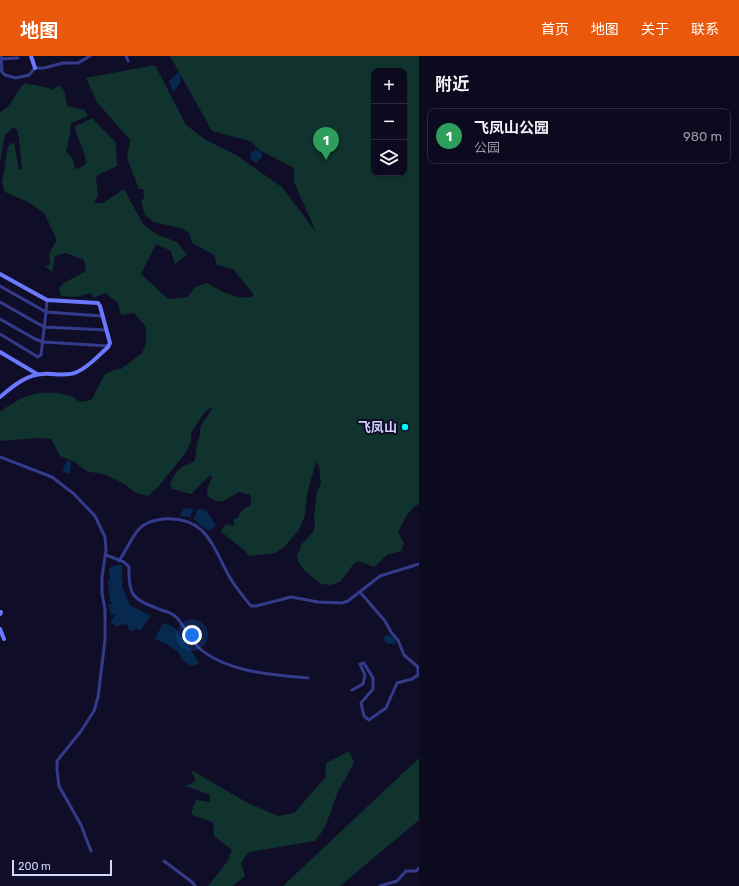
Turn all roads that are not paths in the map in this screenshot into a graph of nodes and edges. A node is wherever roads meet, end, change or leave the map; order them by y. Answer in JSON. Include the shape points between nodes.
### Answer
{"nodes":[{"id":1,"x":31,"y":56,"type":"edge"},
{"id":2,"x":90,"y":56,"type":"edge"},
{"id":3,"x":126,"y":56,"type":"edge"},
{"id":4,"x":1,"y":58,"type":"edge"},
{"id":5,"x":18,"y":58,"type":"dead end"},
{"id":6,"x":128,"y":61,"type":"dead end"},
{"id":7,"x":35,"y":68,"type":"junction"},
{"id":8,"x":1,"y":70,"type":"edge"},
{"id":9,"x":0,"y":274,"type":"edge"},
{"id":10,"x":0,"y":286,"type":"edge"},
{"id":11,"x":47,"y":300,"type":"junction"},
{"id":12,"x":0,"y":302,"type":"edge"},
{"id":13,"x":46,"y":312,"type":"junction"},
{"id":14,"x":102,"y":316,"type":"junction"},
{"id":15,"x":0,"y":319,"type":"edge"},
{"id":16,"x":44,"y":327,"type":"junction"},
{"id":17,"x":106,"y":330,"type":"junction"},
{"id":18,"x":0,"y":334,"type":"edge"},
{"id":19,"x":43,"y":342,"type":"junction"},
{"id":20,"x":109,"y":346,"type":"junction"},
{"id":21,"x":0,"y":352,"type":"edge"},
{"id":22,"x":37,"y":374,"type":"junction"},
{"id":23,"x":0,"y":397,"type":"edge"},
{"id":24,"x":0,"y":458,"type":"edge"},
{"id":25,"x":106,"y":555,"type":"junction"},
{"id":26,"x":119,"y":561,"type":"junction"},
{"id":27,"x":419,"y":564,"type":"edge"},
{"id":28,"x":360,"y":592,"type":"junction"},
{"id":29,"x":0,"y":629,"type":"edge"},
{"id":30,"x":4,"y":639,"type":"dead end"},
{"id":31,"x":308,"y":678,"type":"dead end"},
{"id":32,"x":352,"y":690,"type":"dead end"},
{"id":33,"x":91,"y":851,"type":"dead end"},
{"id":34,"x":164,"y":861,"type":"dead end"},
{"id":35,"x":419,"y":868,"type":"edge"},
{"id":36,"x":195,"y":886,"type":"edge"},
{"id":37,"x":380,"y":886,"type":"edge"}],
"edges":[{"from":1,"to":7,"type":"street"},
{"from":2,"to":7,"type":"street","via":[[78,63]]},
{"from":3,"to":6,"type":"street"},
{"from":4,"to":5,"type":"street"},
{"from":4,"to":8,"type":"street"},
{"from":7,"to":8,"type":"street","via":[[29,75],[16,78],[5,75]]},
{"from":9,"to":11,"type":"street"},
{"from":10,"to":13,"type":"street"},
{"from":11,"to":13,"type":"street"},
{"from":11,"to":14,"type":"street","via":[[98,303]]},
{"from":12,"to":16,"type":"street"},
{"from":13,"to":14,"type":"street"},
{"from":13,"to":16,"type":"street"},
{"from":14,"to":17,"type":"street"},
{"from":15,"to":19,"type":"street"},
{"from":16,"to":17,"type":"street"},
{"from":16,"to":19,"type":"street"},
{"from":17,"to":20,"type":"street","via":[[110,339]]},
{"from":18,"to":19,"type":"street","via":[[38,357],[41,355]]},
{"from":19,"to":20,"type":"street"},
{"from":20,"to":22,"type":"street","via":[[76,373]]},
{"from":21,"to":22,"type":"street"},
{"from":22,"to":23,"type":"street"},
{"from":24,"to":25,"type":"street","via":[[52,477],[74,494],[95,516],[105,537]]},
{"from":25,"to":26,"type":"street"},
{"from":25,"to":33,"type":"street","via":[[102,577],[105,640],[98,697],[94,711],[82,731],[57,761],[59,786],[81,825]]},
{"from":26,"to":28,"type":"street","via":[[139,529],[154,520],[174,518],[192,523],[206,533],[230,577],[251,606],[291,597],[342,603]]},
{"from":26,"to":31,"type":"street","via":[[129,567],[128,582],[131,592],[139,601],[174,615],[197,646],[208,655],[244,669]]},
{"from":27,"to":28,"type":"street","via":[[380,576]]},
{"from":28,"to":32,"type":"street","via":[[385,621],[398,640],[404,655],[418,667],[418,675],[397,683],[386,708],[369,720],[364,716],[361,703],[373,689],[372,678],[364,663],[360,664],[365,675],[363,684]]},
{"from":29,"to":30,"type":"street"},
{"from":34,"to":36,"type":"street"},
{"from":35,"to":37,"type":"street","via":[[416,871],[406,871],[397,881]]}]}
